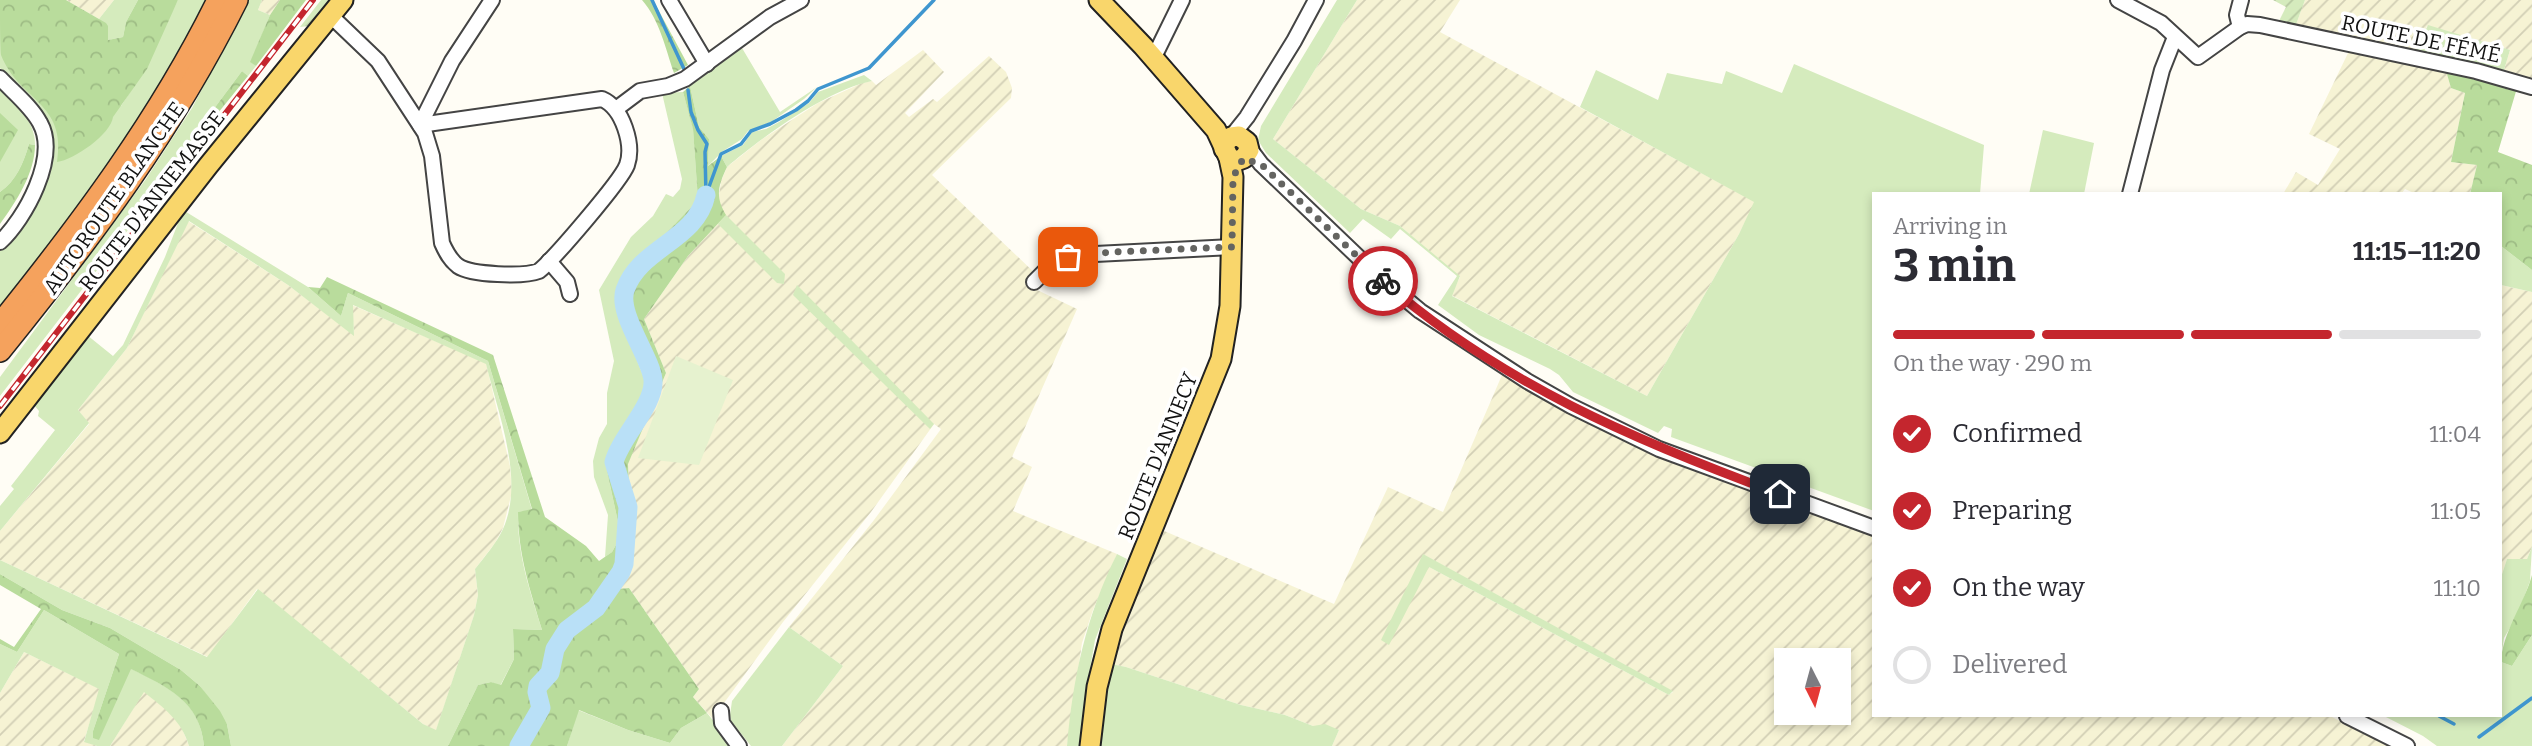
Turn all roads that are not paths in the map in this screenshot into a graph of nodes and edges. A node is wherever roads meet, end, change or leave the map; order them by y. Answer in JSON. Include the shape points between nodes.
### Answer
{"nodes":[{"id":1,"x":218,"y":0,"type":"edge"},
{"id":2,"x":237,"y":0,"type":"edge"},
{"id":3,"x":343,"y":0,"type":"edge"},
{"id":4,"x":492,"y":0,"type":"edge"},
{"id":5,"x":669,"y":0,"type":"edge"},
{"id":6,"x":801,"y":0,"type":"edge"},
{"id":7,"x":1099,"y":0,"type":"edge"},
{"id":8,"x":1182,"y":0,"type":"edge"},
{"id":9,"x":1316,"y":0,"type":"edge"},
{"id":10,"x":2118,"y":0,"type":"edge"},
{"id":11,"x":2241,"y":0,"type":"edge"},
{"id":12,"x":331,"y":16,"type":"junction"},
{"id":13,"x":2240,"y":27,"type":"junction"},
{"id":14,"x":2175,"y":37,"type":"junction"},
{"id":15,"x":1153,"y":59,"type":"junction"},
{"id":16,"x":707,"y":64,"type":"junction"},
{"id":17,"x":0,"y":78,"type":"edge"},
{"id":18,"x":2532,"y":87,"type":"edge"},
{"id":19,"x":616,"y":109,"type":"junction"},
{"id":20,"x":420,"y":125,"type":"junction"},
{"id":21,"x":1236,"y":151,"type":"junction"},
{"id":22,"x":2131,"y":192,"type":"edge"},
{"id":23,"x":0,"y":242,"type":"edge"},
{"id":24,"x":1232,"y":247,"type":"junction"},
{"id":25,"x":549,"y":261,"type":"junction"},
{"id":26,"x":1034,"y":282,"type":"dead end"},
{"id":27,"x":570,"y":294,"type":"dead end"},
{"id":28,"x":0,"y":324,"type":"edge"},
{"id":29,"x":0,"y":351,"type":"edge"},
{"id":30,"x":0,"y":433,"type":"edge"},
{"id":31,"x":1872,"y":527,"type":"edge"},
{"id":32,"x":721,"y":711,"type":"dead end"},
{"id":33,"x":2349,"y":717,"type":"edge"},
{"id":34,"x":739,"y":746,"type":"edge"},
{"id":35,"x":1090,"y":746,"type":"edge"},
{"id":36,"x":2407,"y":746,"type":"edge"}],
"edges":[{"from":1,"to":28,"type":"highway","name":"AUTOROUTE BLANCHE","via":[[145,129]]},
{"from":2,"to":29,"type":"highway","name":"AUTOROUTE BLANCHE","via":[[136,173]]},
{"from":3,"to":12,"type":"main road","name":"ROUTE D'ANNEMASSE"},
{"from":4,"to":20,"type":"street","via":[[452,61]]},
{"from":5,"to":16,"type":"street"},
{"from":6,"to":16,"type":"street","via":[[782,8]]},
{"from":7,"to":15,"type":"main road"},
{"from":8,"to":15,"type":"street"},
{"from":9,"to":21,"type":"street","name":"ROUTE D'ANNECY","via":[[1247,117]]},
{"from":10,"to":14,"type":"street","via":[[2161,23]]},
{"from":11,"to":13,"type":"street"},
{"from":12,"to":20,"type":"street","via":[[378,61]]},
{"from":12,"to":30,"type":"main road","name":"ROUTE D'ANNEMASSE"},
{"from":13,"to":14,"type":"street","via":[[2200,56]]},
{"from":13,"to":18,"type":"street","name":"ROUTE DE FÉMÉ","via":[[2260,25]]},
{"from":14,"to":22,"type":"street"},
{"from":15,"to":21,"type":"main road"},
{"from":16,"to":19,"type":"street","via":[[679,82],[636,93]]},
{"from":17,"to":23,"type":"street","via":[[40,122],[46,151],[33,195]]},
{"from":19,"to":20,"type":"street","via":[[606,100],[596,99]]},
{"from":19,"to":25,"type":"street","via":[[626,135],[627,166]]},
{"from":20,"to":25,"type":"street","via":[[430,144],[442,243],[451,259],[463,269],[527,274],[539,271]]},
{"from":21,"to":24,"type":"main road","name":"ROUTE D'ANNECY"},
{"from":21,"to":31,"type":"street","via":[[1420,311],[1527,382],[1659,449]]},
{"from":24,"to":26,"type":"street","via":[[1076,255],[1056,260]]},
{"from":24,"to":35,"type":"main road","name":"ROUTE D'ANNECY","via":[[1229,315],[1221,359],[1112,629],[1097,687]]},
{"from":25,"to":27,"type":"street","via":[[567,282]]},
{"from":32,"to":34,"type":"street","via":[[722,723]]},
{"from":33,"to":36,"type":"street"}]}
